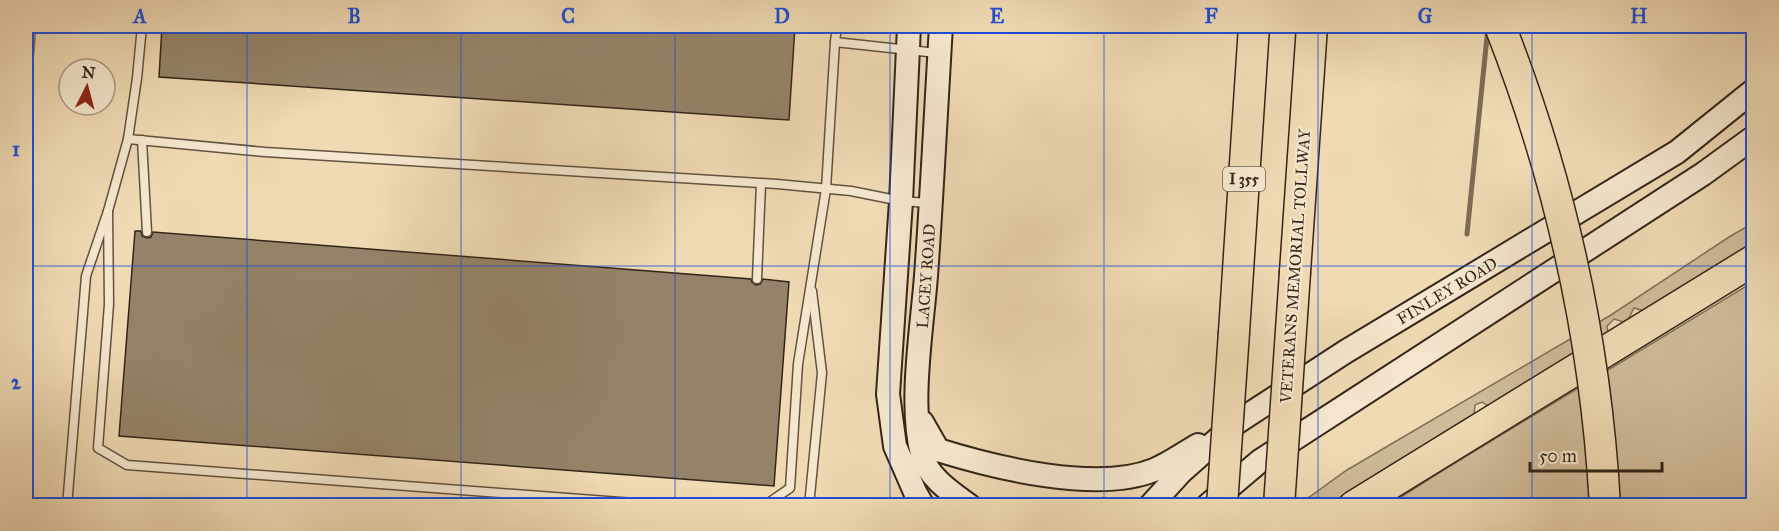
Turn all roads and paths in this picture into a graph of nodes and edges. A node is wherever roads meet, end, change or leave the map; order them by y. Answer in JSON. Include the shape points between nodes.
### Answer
{"nodes":[{"id":1,"x":142,"y":26,"type":"edge"},
{"id":2,"x":837,"y":26,"type":"edge"},
{"id":3,"x":909,"y":26,"type":"edge"},
{"id":4,"x":942,"y":26,"type":"edge"},
{"id":5,"x":1254,"y":26,"type":"edge"},
{"id":6,"x":1312,"y":26,"type":"edge"},
{"id":7,"x":1500,"y":26,"type":"edge"},
{"id":8,"x":835,"y":42,"type":"junction"},
{"id":9,"x":908,"y":50,"type":"junction"},
{"id":10,"x":940,"y":53,"type":"junction"},
{"id":11,"x":1754,"y":90,"type":"edge"},
{"id":12,"x":1754,"y":137,"type":"edge"},
{"id":13,"x":128,"y":139,"type":"junction"},
{"id":14,"x":142,"y":140,"type":"junction"},
{"id":15,"x":761,"y":184,"type":"junction"},
{"id":16,"x":826,"y":189,"type":"junction"},
{"id":17,"x":901,"y":201,"type":"junction"},
{"id":18,"x":932,"y":204,"type":"junction"},
{"id":19,"x":108,"y":210,"type":"junction"},
{"id":20,"x":147,"y":232,"type":"dead end"},
{"id":21,"x":1754,"y":260,"type":"edge"},
{"id":22,"x":757,"y":279,"type":"dead end"},
{"id":23,"x":811,"y":281,"type":"junction"},
{"id":24,"x":917,"y":410,"type":"junction"},
{"id":25,"x":1236,"y":423,"type":"junction"},
{"id":26,"x":67,"y":506,"type":"edge"},
{"id":27,"x":674,"y":506,"type":"edge"},
{"id":28,"x":764,"y":506,"type":"edge"},
{"id":29,"x":809,"y":506,"type":"edge"},
{"id":30,"x":923,"y":506,"type":"edge"},
{"id":31,"x":970,"y":506,"type":"edge"},
{"id":32,"x":1150,"y":506,"type":"edge"},
{"id":33,"x":1207,"y":506,"type":"edge"},
{"id":34,"x":1222,"y":506,"type":"edge"},
{"id":35,"x":1279,"y":506,"type":"edge"},
{"id":36,"x":1354,"y":506,"type":"edge"},
{"id":37,"x":1605,"y":506,"type":"edge"}],
"edges":[{"from":1,"to":13,"type":"lane"},
{"from":2,"to":8,"type":"lane"},
{"from":3,"to":9,"type":"main road","name":"LACEY ROAD"},
{"from":4,"to":10,"type":"main road","name":"LACEY ROAD"},
{"from":5,"to":34,"type":"highway","number":"I 355","bridge":true},
{"from":6,"to":35,"type":"highway","name":"VETERANS MEMORIAL TOLLWAY","bridge":true},
{"from":7,"to":37,"type":"highway","bridge":true,"via":[[1543,147],[1578,286],[1594,384]]},
{"from":8,"to":9,"type":"lane"},
{"from":8,"to":16,"type":"lane"},
{"from":9,"to":10,"type":"lane"},
{"from":9,"to":17,"type":"main road","name":"LACEY ROAD"},
{"from":10,"to":18,"type":"main road","name":"LACEY ROAD"},
{"from":11,"to":25,"type":"main road","name":"FINLEY ROAD","via":[[1677,152],[1348,350]]},
{"from":12,"to":33,"type":"main road","via":[[1260,461]]},
{"from":13,"to":14,"type":"lane"},
{"from":13,"to":19,"type":"lane"},
{"from":14,"to":15,"type":"lane","via":[[289,154]]},
{"from":14,"to":20,"type":"lane"},
{"from":15,"to":16,"type":"lane"},
{"from":15,"to":22,"type":"lane"},
{"from":16,"to":17,"type":"lane"},
{"from":16,"to":23,"type":"lane"},
{"from":17,"to":18,"type":"lane"},
{"from":17,"to":30,"type":"main road","name":"LACEY ROAD","via":[[888,394],[895,446]]},
{"from":18,"to":24,"type":"main road","name":"LACEY ROAD"},
{"from":19,"to":26,"type":"lane","via":[[86,276]]},
{"from":19,"to":27,"type":"lane","via":[[109,304],[98,448],[127,465]]},
{"from":21,"to":36,"type":"highway"},
{"from":23,"to":28,"type":"lane","via":[[798,364],[790,488]]},
{"from":23,"to":29,"type":"lane","via":[[822,373]]},
{"from":24,"to":25,"type":"main road","via":[[938,450],[1061,477],[1110,479],[1154,470]]},
{"from":24,"to":31,"type":"main road","name":"LACEY ROAD","via":[[922,456],[942,486]]},
{"from":25,"to":32,"type":"main road","name":"FINLEY ROAD"}]}
